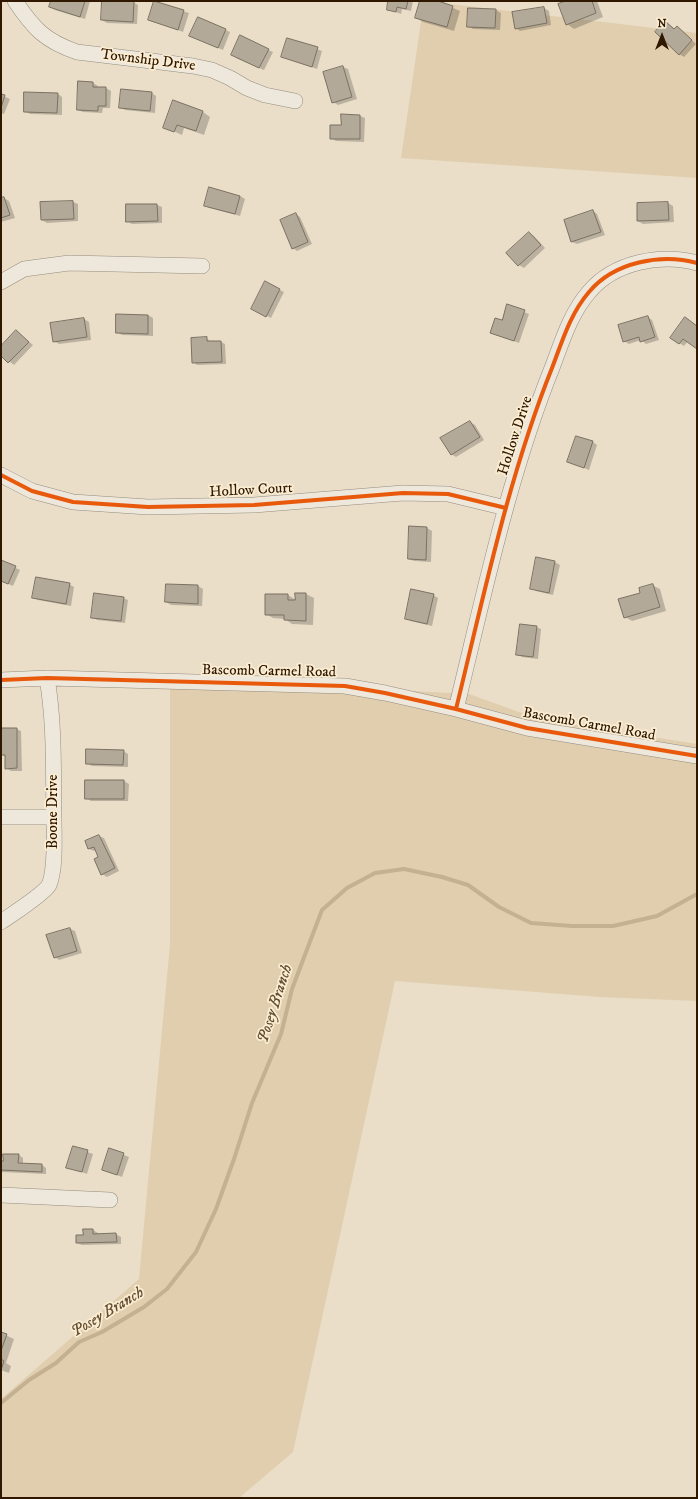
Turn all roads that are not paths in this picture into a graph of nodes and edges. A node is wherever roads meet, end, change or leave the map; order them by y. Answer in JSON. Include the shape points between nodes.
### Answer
{"nodes":[{"id":1,"x":15,"y":1,"type":"edge"},
{"id":2,"x":295,"y":101,"type":"dead end"},
{"id":3,"x":697,"y":263,"type":"edge"},
{"id":4,"x":202,"y":266,"type":"dead end"},
{"id":5,"x":1,"y":282,"type":"edge"},
{"id":6,"x":1,"y":475,"type":"edge"},
{"id":7,"x":506,"y":508,"type":"junction"},
{"id":8,"x":47,"y":678,"type":"junction"},
{"id":9,"x":1,"y":680,"type":"edge"},
{"id":10,"x":456,"y":709,"type":"junction"},
{"id":11,"x":697,"y":756,"type":"edge"},
{"id":12,"x":54,"y":816,"type":"junction"},
{"id":13,"x":1,"y":817,"type":"edge"},
{"id":14,"x":1,"y":922,"type":"edge"},
{"id":15,"x":1,"y":1195,"type":"edge"},
{"id":16,"x":110,"y":1200,"type":"dead end"}],
"edges":[{"from":1,"to":2,"type":"street","name":"Township Drive","via":[[28,21],[58,46],[77,52],[212,70],[265,95]]},
{"from":3,"to":7,"type":"street","name":"Hollow Drive","via":[[667,258],[637,263],[613,272],[590,291],[575,310],[539,402]]},
{"from":4,"to":5,"type":"street","via":[[69,263],[24,269]]},
{"from":6,"to":7,"type":"street","name":"Hollow Court","via":[[32,491],[73,502],[148,507],[254,505],[403,493],[448,494]]},
{"from":7,"to":10,"type":"street","name":"Hollow Drive"},
{"from":8,"to":9,"type":"street","name":"Bascomb Carmel Road"},
{"from":8,"to":10,"type":"street","name":"Bascomb Carmel Road","via":[[346,686]]},
{"from":8,"to":12,"type":"street","name":"Boone Drive","via":[[54,738]]},
{"from":10,"to":11,"type":"street","name":"Bascomb Carmel Road","via":[[527,728]]},
{"from":12,"to":13,"type":"street"},
{"from":12,"to":14,"type":"street","name":"Boone Drive","via":[[54,862],[49,886]]},
{"from":15,"to":16,"type":"street"}]}
